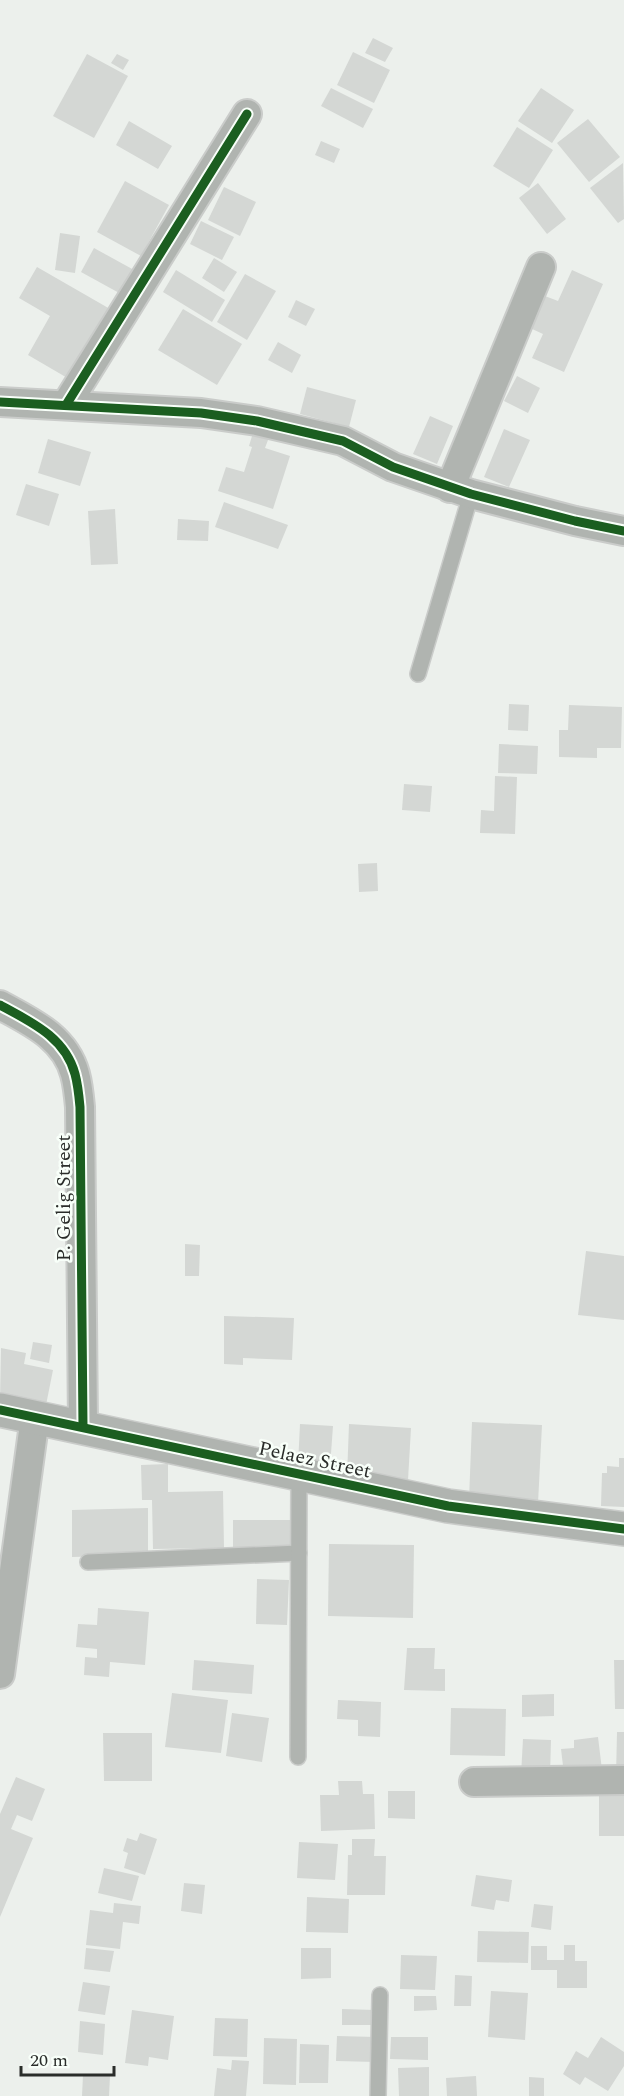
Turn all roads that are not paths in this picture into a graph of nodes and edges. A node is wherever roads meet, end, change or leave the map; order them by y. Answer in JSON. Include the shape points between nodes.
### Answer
{"nodes":[{"id":1,"x":247,"y":114,"type":"dead end"},
{"id":2,"x":541,"y":267,"type":"dead end"},
{"id":3,"x":0,"y":402,"type":"edge"},
{"id":4,"x":66,"y":405,"type":"junction"},
{"id":5,"x":460,"y":491,"type":"junction"},
{"id":6,"x":624,"y":531,"type":"edge"},
{"id":7,"x":418,"y":674,"type":"dead end"},
{"id":8,"x":0,"y":1005,"type":"edge"},
{"id":9,"x":0,"y":1410,"type":"edge"},
{"id":10,"x":35,"y":1417,"type":"junction"},
{"id":11,"x":83,"y":1428,"type":"junction"},
{"id":12,"x":299,"y":1474,"type":"junction"},
{"id":13,"x":624,"y":1529,"type":"edge"},
{"id":14,"x":299,"y":1553,"type":"junction"},
{"id":15,"x":88,"y":1562,"type":"dead end"},
{"id":16,"x":4,"y":1626,"type":"edge"},
{"id":17,"x":0,"y":1674,"type":"edge"},
{"id":18,"x":298,"y":1757,"type":"dead end"},
{"id":19,"x":624,"y":1780,"type":"edge"},
{"id":20,"x":474,"y":1782,"type":"dead end"},
{"id":21,"x":380,"y":1995,"type":"dead end"},
{"id":22,"x":378,"y":2096,"type":"edge"}],
"edges":[{"from":1,"to":4,"type":"street"},
{"from":2,"to":5,"type":"street"},
{"from":3,"to":4,"type":"street"},
{"from":4,"to":5,"type":"street","via":[[201,412],[303,431],[343,441],[393,467]]},
{"from":5,"to":6,"type":"street"},
{"from":5,"to":7,"type":"lane"},
{"from":8,"to":11,"type":"street","name":"P. Gelig Street","via":[[40,1026],[69,1058],[75,1075],[80,1107]]},
{"from":9,"to":10,"type":"street","name":"Pelaez Street"},
{"from":10,"to":11,"type":"street","name":"Pelaez Street"},
{"from":10,"to":16,"type":"street"},
{"from":11,"to":12,"type":"street","name":"Pelaez Street"},
{"from":12,"to":13,"type":"street","name":"Pelaez Street","via":[[448,1506]]},
{"from":12,"to":14,"type":"lane"},
{"from":14,"to":15,"type":"lane"},
{"from":14,"to":18,"type":"lane"},
{"from":16,"to":17,"type":"street"},
{"from":19,"to":20,"type":"street"},
{"from":21,"to":22,"type":"lane"}]}
